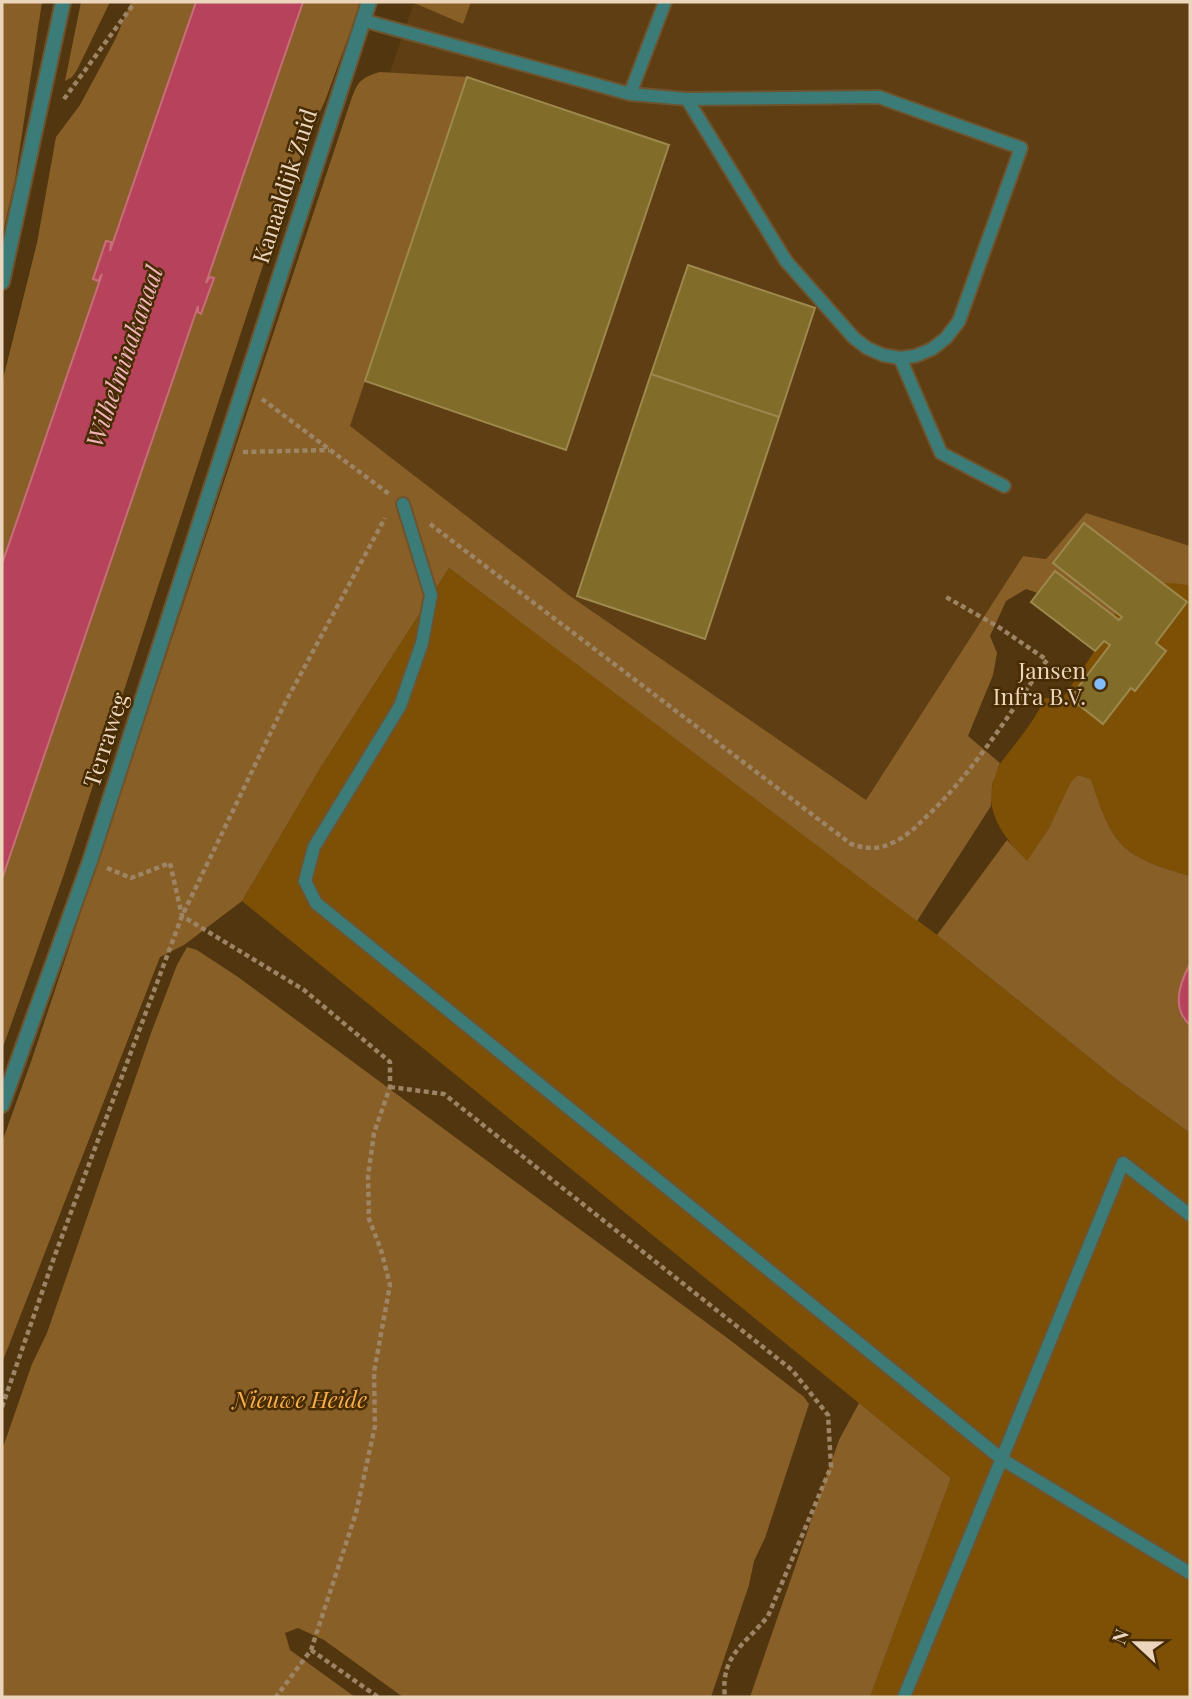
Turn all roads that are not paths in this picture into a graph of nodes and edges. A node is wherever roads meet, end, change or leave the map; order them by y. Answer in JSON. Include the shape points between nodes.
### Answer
{"nodes":[{"id":1,"x":63,"y":2,"type":"edge"},
{"id":2,"x":369,"y":2,"type":"edge"},
{"id":3,"x":665,"y":2,"type":"edge"},
{"id":4,"x":362,"y":20,"type":"junction"},
{"id":5,"x":631,"y":94,"type":"junction"},
{"id":6,"x":687,"y":99,"type":"junction"},
{"id":7,"x":2,"y":282,"type":"edge"},
{"id":8,"x":900,"y":358,"type":"junction"},
{"id":9,"x":244,"y":386,"type":"joint"},
{"id":10,"x":1004,"y":485,"type":"dead end"},
{"id":11,"x":400,"y":502,"type":"road end"},
{"id":12,"x":2,"y":1105,"type":"edge"},
{"id":13,"x":1190,"y":1215,"type":"edge"},
{"id":14,"x":1003,"y":1460,"type":"junction"},
{"id":15,"x":1190,"y":1573,"type":"edge"},
{"id":16,"x":904,"y":1697,"type":"edge"}],
"edges":[{"from":1,"to":7,"type":"street"},
{"from":2,"to":4,"type":"street","name":"Kanaaldijk Zuid"},
{"from":3,"to":5,"type":"lane"},
{"from":4,"to":5,"type":"lane"},
{"from":4,"to":9,"type":"street","name":"Kanaaldijk Zuid"},
{"from":5,"to":6,"type":"lane"},
{"from":6,"to":8,"type":"lane","via":[[786,261],[854,338],[867,348]]},
{"from":6,"to":8,"type":"lane","via":[[879,97],[1021,148],[959,321],[932,349]]},
{"from":8,"to":10,"type":"lane","via":[[941,453]]},
{"from":9,"to":12,"type":"street","name":"Terraweg","via":[[90,862]]},
{"from":11,"to":14,"type":"lane","via":[[431,595],[422,643],[400,706],[314,847],[305,881],[316,903]]},
{"from":13,"to":14,"type":"lane","via":[[1123,1163]]},
{"from":14,"to":15,"type":"lane"},
{"from":14,"to":16,"type":"lane"}]}
